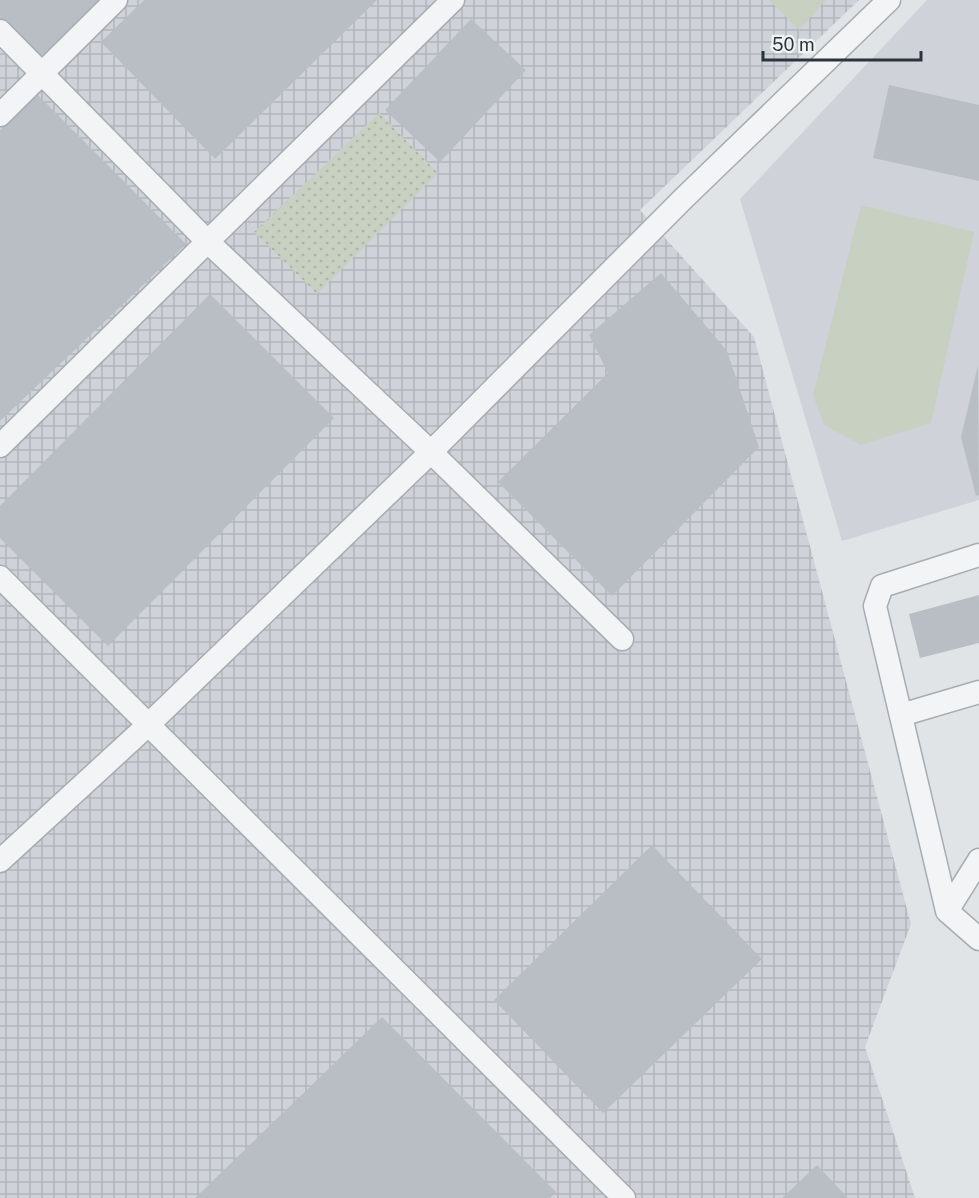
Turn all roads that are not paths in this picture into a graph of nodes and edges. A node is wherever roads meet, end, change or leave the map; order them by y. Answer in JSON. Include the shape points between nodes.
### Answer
{"nodes":[{"id":1,"x":116,"y":0,"type":"edge"},
{"id":2,"x":453,"y":0,"type":"edge"},
{"id":3,"x":889,"y":0,"type":"edge"},
{"id":4,"x":0,"y":31,"type":"edge"},
{"id":5,"x":42,"y":74,"type":"junction"},
{"id":6,"x":0,"y":115,"type":"edge"},
{"id":7,"x":208,"y":242,"type":"junction"},
{"id":8,"x":0,"y":446,"type":"edge"},
{"id":9,"x":431,"y":452,"type":"junction"},
{"id":10,"x":979,"y":555,"type":"edge"},
{"id":11,"x":0,"y":577,"type":"edge"},
{"id":12,"x":622,"y":639,"type":"dead end"},
{"id":13,"x":979,"y":692,"type":"edge"},
{"id":14,"x":901,"y":715,"type":"junction"},
{"id":15,"x":148,"y":725,"type":"junction"},
{"id":16,"x":979,"y":860,"type":"edge"},
{"id":17,"x":0,"y":861,"type":"edge"},
{"id":18,"x":947,"y":911,"type":"junction"},
{"id":19,"x":979,"y":939,"type":"edge"},
{"id":20,"x":624,"y":1198,"type":"edge"}],
"edges":[{"from":1,"to":5,"type":"street"},
{"from":2,"to":7,"type":"street"},
{"from":3,"to":9,"type":"street","via":[[675,206]]},
{"from":4,"to":5,"type":"street"},
{"from":5,"to":6,"type":"street"},
{"from":5,"to":7,"type":"street"},
{"from":7,"to":8,"type":"street"},
{"from":7,"to":9,"type":"street"},
{"from":9,"to":12,"type":"street"},
{"from":9,"to":15,"type":"street"},
{"from":10,"to":14,"type":"street","via":[[882,586],[875,606]]},
{"from":11,"to":15,"type":"street"},
{"from":13,"to":14,"type":"street"},
{"from":14,"to":18,"type":"street"},
{"from":15,"to":17,"type":"street"},
{"from":15,"to":20,"type":"street"},
{"from":16,"to":18,"type":"street"},
{"from":18,"to":19,"type":"street"}]}
